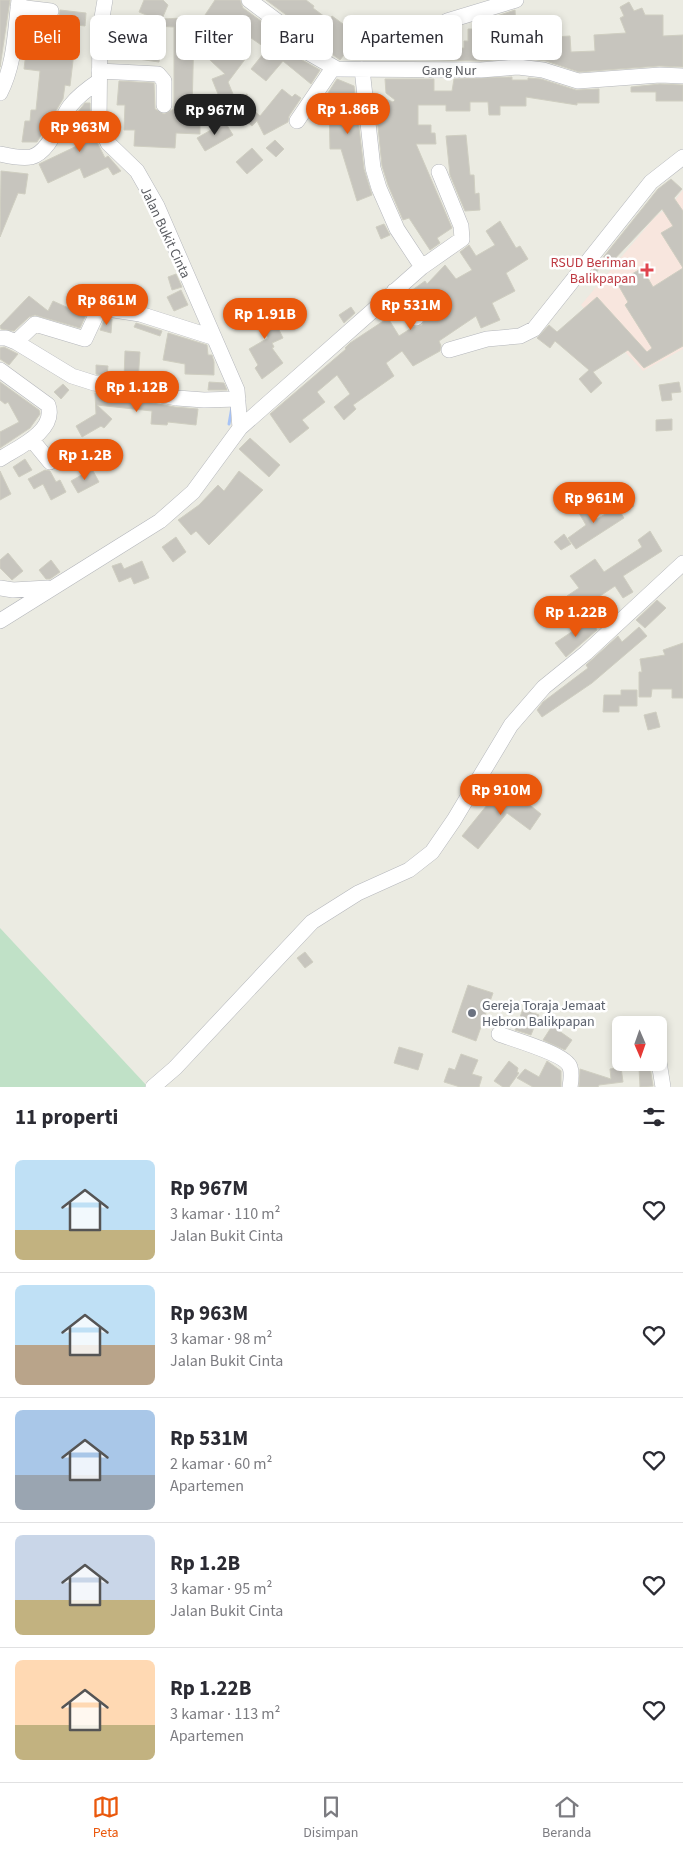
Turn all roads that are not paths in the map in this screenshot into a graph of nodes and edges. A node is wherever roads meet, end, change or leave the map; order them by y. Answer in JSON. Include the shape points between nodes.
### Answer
{"nodes":[{"id":1,"x":105,"y":0,"type":"edge"},
{"id":2,"x":249,"y":0,"type":"edge"},
{"id":3,"x":516,"y":0,"type":"edge"},
{"id":4,"x":19,"y":3,"type":"edge"},
{"id":5,"x":51,"y":11,"type":"dead end"},
{"id":6,"x":462,"y":16,"type":"edge"},
{"id":7,"x":333,"y":68,"type":"junction"},
{"id":8,"x":362,"y":70,"type":"junction"},
{"id":9,"x":99,"y":76,"type":"junction"},
{"id":10,"x":683,"y":76,"type":"edge"},
{"id":11,"x":0,"y":93,"type":"edge"},
{"id":12,"x":164,"y":105,"type":"dead end"},
{"id":13,"x":297,"y":121,"type":"dead end"},
{"id":14,"x":0,"y":154,"type":"edge"},
{"id":15,"x":683,"y":157,"type":"edge"},
{"id":16,"x":440,"y":172,"type":"dead end"},
{"id":17,"x":422,"y":267,"type":"junction"},
{"id":18,"x":394,"y":291,"type":"junction"},
{"id":19,"x":416,"y":318,"type":"dead end"},
{"id":20,"x":212,"y":336,"type":"junction"},
{"id":21,"x":0,"y":338,"type":"edge"},
{"id":22,"x":16,"y":342,"type":"junction"},
{"id":23,"x":449,"y":350,"type":"dead end"},
{"id":24,"x":0,"y":370,"type":"edge"},
{"id":25,"x":238,"y":399,"type":"junction"},
{"id":26,"x":240,"y":428,"type":"junction"},
{"id":27,"x":32,"y":440,"type":"junction"},
{"id":28,"x":0,"y":459,"type":"edge"},
{"id":29,"x":50,"y":462,"type":"dead end"},
{"id":30,"x":683,"y":562,"type":"edge"},
{"id":31,"x":0,"y":588,"type":"edge"},
{"id":32,"x":50,"y":588,"type":"junction"},
{"id":33,"x":0,"y":609,"type":"edge"},
{"id":34,"x":18,"y":609,"type":"junction"},
{"id":35,"x":0,"y":621,"type":"edge"},
{"id":36,"x":499,"y":1034,"type":"dead end"},
{"id":37,"x":660,"y":1071,"type":"edge"},
{"id":38,"x":153,"y":1087,"type":"edge"},
{"id":39,"x":570,"y":1087,"type":"edge"},
{"id":40,"x":663,"y":1087,"type":"edge"}],
"edges":[{"from":1,"to":9,"type":"street","name":"Jalan Bukit Cinta","via":[[100,29]]},
{"from":2,"to":7,"type":"street","via":[[284,27],[309,53]]},
{"from":3,"to":6,"type":"street"},
{"from":4,"to":5,"type":"street"},
{"from":4,"to":11,"type":"street","via":[[9,74]]},
{"from":7,"to":8,"type":"street","name":"Gang Nur"},
{"from":7,"to":13,"type":"street"},
{"from":8,"to":10,"type":"street","name":"Gang Nur","via":[[518,67],[542,70],[578,81]]},
{"from":8,"to":17,"type":"street","via":[[373,168],[379,188],[396,229]]},
{"from":9,"to":12,"type":"street","via":[[158,74],[164,81]]},
{"from":9,"to":14,"type":"street","via":[[71,105],[39,154],[22,158]]},
{"from":9,"to":20,"type":"street","name":"Jalan Bukit Cinta","via":[[99,123],[103,134],[137,171],[157,206]]},
{"from":15,"to":23,"type":"street","via":[[651,182],[534,329],[520,336],[486,338]]},
{"from":16,"to":17,"type":"street","via":[[461,226],[462,237]]},
{"from":17,"to":18,"type":"street"},
{"from":18,"to":19,"type":"street"},
{"from":18,"to":26,"type":"street"},
{"from":20,"to":22,"type":"street","via":[[140,314],[101,308],[85,339],[36,324]]},
{"from":20,"to":25,"type":"street","name":"Jalan Bukit Cinta","via":[[225,360]]},
{"from":21,"to":22,"type":"street"},
{"from":22,"to":25,"type":"street","via":[[72,376],[94,383],[177,398]]},
{"from":24,"to":27,"type":"street","via":[[48,405],[51,413],[48,422]]},
{"from":25,"to":26,"type":"street","name":"Jalan Bukit Cinta"},
{"from":26,"to":32,"type":"street","via":[[193,492],[160,521]]},
{"from":27,"to":28,"type":"street"},
{"from":27,"to":29,"type":"street"},
{"from":30,"to":38,"type":"street","via":[[544,687],[511,726],[432,852],[409,870],[358,892],[312,922]]},
{"from":31,"to":32,"type":"street"},
{"from":32,"to":34,"type":"street"},
{"from":33,"to":34,"type":"street"},
{"from":34,"to":35,"type":"street"},
{"from":36,"to":39,"type":"street","via":[[536,1047],[567,1063],[571,1069]]},
{"from":37,"to":40,"type":"street"}]}
